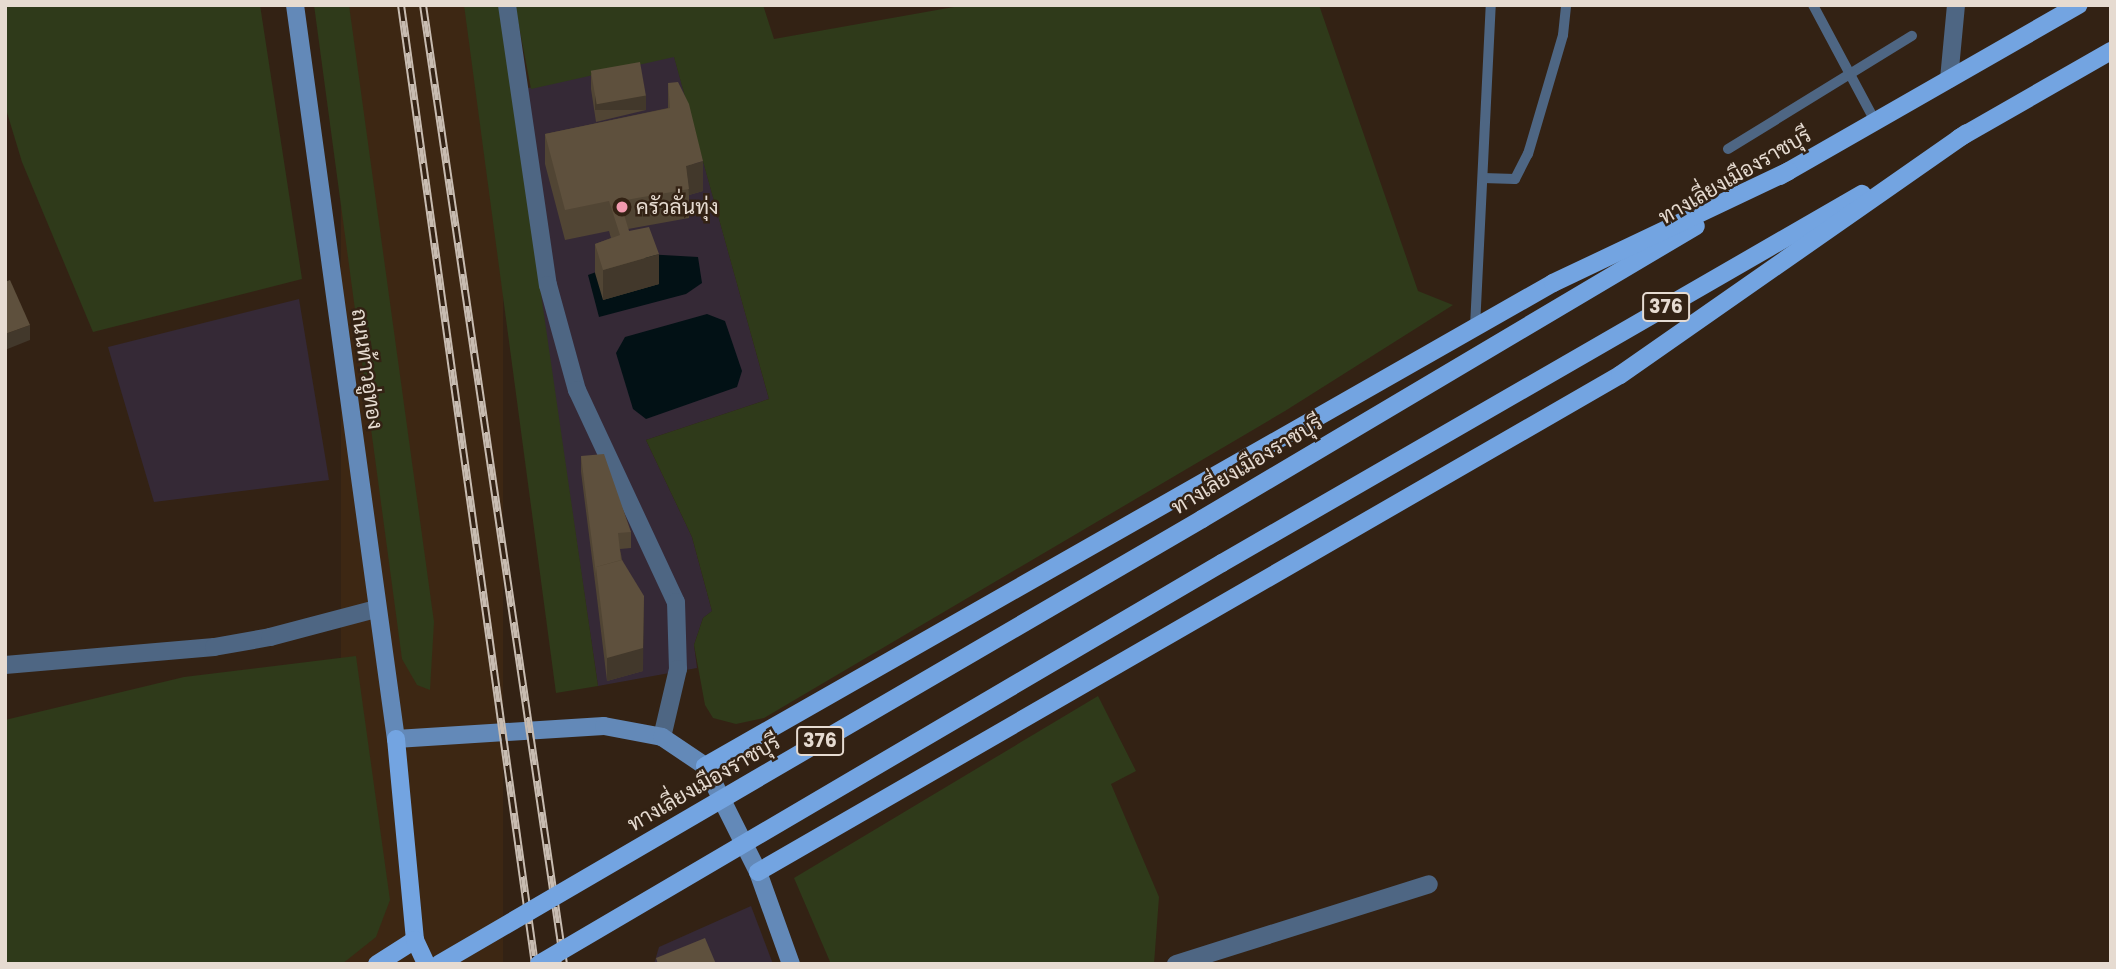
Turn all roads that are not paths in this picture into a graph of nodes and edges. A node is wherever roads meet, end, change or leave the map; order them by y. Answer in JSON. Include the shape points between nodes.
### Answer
{"nodes":[{"id":1,"x":295,"y":5,"type":"edge"},
{"id":2,"x":507,"y":5,"type":"edge"},
{"id":3,"x":1491,"y":5,"type":"edge"},
{"id":4,"x":1566,"y":5,"type":"edge"},
{"id":5,"x":1813,"y":5,"type":"edge"},
{"id":6,"x":1956,"y":5,"type":"edge"},
{"id":7,"x":2079,"y":5,"type":"edge"},
{"id":8,"x":1912,"y":36,"type":"dead end"},
{"id":9,"x":2111,"y":51,"type":"edge"},
{"id":10,"x":1850,"y":74,"type":"junction"},
{"id":11,"x":1949,"y":79,"type":"junction"},
{"id":12,"x":1875,"y":121,"type":"junction"},
{"id":13,"x":1967,"y":133,"type":"junction"},
{"id":14,"x":1728,"y":149,"type":"dead end"},
{"id":15,"x":1789,"y":171,"type":"junction"},
{"id":16,"x":1483,"y":178,"type":"junction"},
{"id":17,"x":1475,"y":327,"type":"junction"},
{"id":18,"x":376,"y":609,"type":"junction"},
{"id":19,"x":5,"y":665,"type":"edge"},
{"id":20,"x":662,"y":737,"type":"junction"},
{"id":21,"x":396,"y":739,"type":"junction"},
{"id":22,"x":705,"y":765,"type":"junction"},
{"id":23,"x":758,"y":872,"type":"junction"},
{"id":24,"x":1429,"y":884,"type":"dead end"},
{"id":25,"x":415,"y":940,"type":"junction"},
{"id":26,"x":377,"y":964,"type":"edge"},
{"id":27,"x":426,"y":964,"type":"edge"},
{"id":28,"x":439,"y":964,"type":"edge"},
{"id":29,"x":539,"y":964,"type":"edge"},
{"id":30,"x":791,"y":964,"type":"edge"},
{"id":31,"x":1176,"y":964,"type":"edge"}],
"edges":[{"from":1,"to":18,"type":"street","name":"ถนนท้าวอู่ทอง"},
{"from":2,"to":20,"type":"street","via":[[548,285],[577,390],[676,602],[678,669]]},
{"from":3,"to":16,"type":"lane"},
{"from":4,"to":16,"type":"lane","via":[[1563,35],[1528,154],[1515,179]]},
{"from":5,"to":10,"type":"lane"},
{"from":6,"to":11,"type":"street"},
{"from":7,"to":11,"type":"main road","name":"ทางเลี่ยงเมืองราชบุรี","number":"376"},
{"from":8,"to":10,"type":"lane"},
{"from":9,"to":13,"type":"main road","number":"376"},
{"from":10,"to":12,"type":"lane"},
{"from":10,"to":14,"type":"lane"},
{"from":11,"to":12,"type":"main road","name":"ทางเลี่ยงเมืองราชบุรี","number":"376"},
{"from":12,"to":15,"type":"main road","name":"ทางเลี่ยงเมืองราชบุรี","number":"376"},
{"from":13,"to":23,"type":"main road","via":[[1620,375]]},
{"from":13,"to":29,"type":"main road","number":"376","bridge":true},
{"from":15,"to":17,"type":"main road","via":[[1553,283]]},
{"from":15,"to":28,"type":"main road","name":"ทางเลี่ยงเมืองราชบุรี","number":"376","bridge":true},
{"from":16,"to":17,"type":"lane"},
{"from":17,"to":22,"type":"main road"},
{"from":18,"to":19,"type":"street","via":[[214,647]]},
{"from":18,"to":21,"type":"street","name":"ถนนท้าวอู่ทอง"},
{"from":20,"to":21,"type":"street","via":[[604,726]]},
{"from":20,"to":22,"type":"street"},
{"from":21,"to":25,"type":"main road"},
{"from":22,"to":23,"type":"street"},
{"from":23,"to":30,"type":"street"},
{"from":24,"to":31,"type":"street"},
{"from":25,"to":26,"type":"main road"},
{"from":25,"to":27,"type":"main road"}]}
